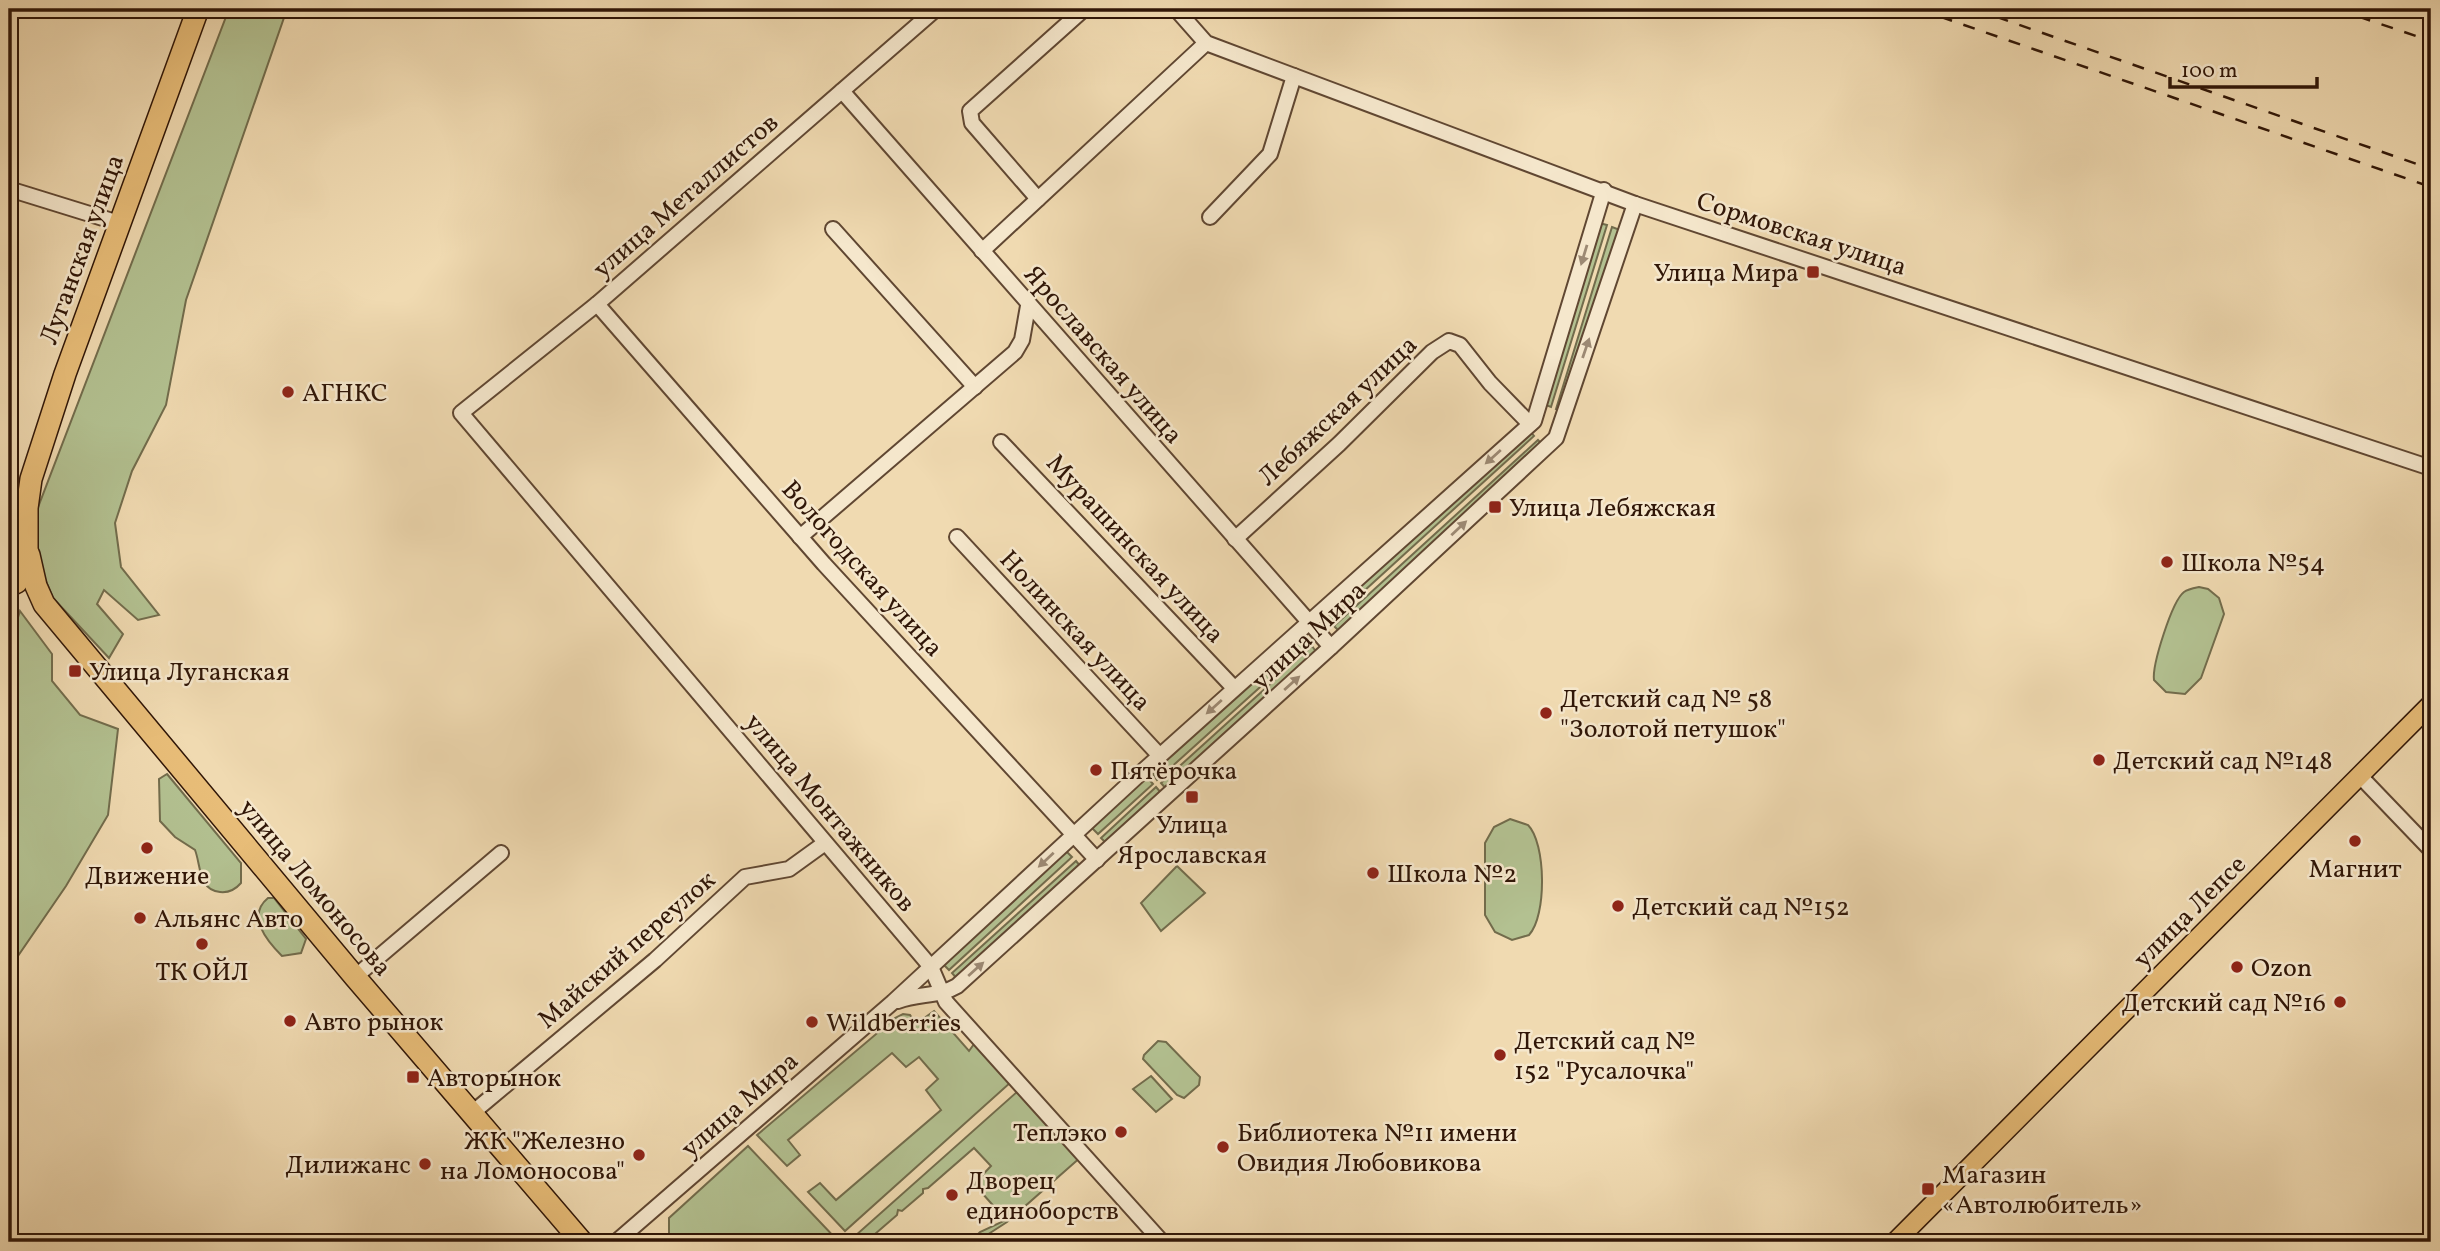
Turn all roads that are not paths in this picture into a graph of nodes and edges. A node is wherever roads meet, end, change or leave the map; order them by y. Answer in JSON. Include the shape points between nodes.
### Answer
{"nodes":[{"id":1,"x":198,"y":9,"type":"edge"},
{"id":2,"x":936,"y":9,"type":"edge"},
{"id":3,"x":1084,"y":9,"type":"edge"},
{"id":4,"x":1176,"y":9,"type":"edge"},
{"id":5,"x":1206,"y":43,"type":"junction"},
{"id":6,"x":1294,"y":76,"type":"junction"},
{"id":7,"x":842,"y":91,"type":"junction"},
{"id":8,"x":9,"y":189,"type":"edge"},
{"id":9,"x":1604,"y":190,"type":"junction"},
{"id":10,"x":1038,"y":198,"type":"junction"},
{"id":11,"x":1635,"y":204,"type":"junction"},
{"id":12,"x":1210,"y":217,"type":"dead end"},
{"id":13,"x":122,"y":224,"type":"junction"},
{"id":14,"x":833,"y":229,"type":"dead end"},
{"id":15,"x":982,"y":251,"type":"junction"},
{"id":16,"x":597,"y":304,"type":"junction"},
{"id":17,"x":1028,"y":306,"type":"junction"},
{"id":18,"x":975,"y":387,"type":"junction"},
{"id":19,"x":461,"y":413,"type":"joint"},
{"id":20,"x":1530,"y":424,"type":"junction"},
{"id":21,"x":1001,"y":442,"type":"dead end"},
{"id":22,"x":2431,"y":468,"type":"edge"},
{"id":23,"x":31,"y":480,"type":"junction"},
{"id":24,"x":9,"y":513,"type":"edge"},
{"id":25,"x":9,"y":527,"type":"edge"},
{"id":26,"x":800,"y":537,"type":"junction"},
{"id":27,"x":957,"y":537,"type":"dead end"},
{"id":28,"x":1235,"y":539,"type":"junction"},
{"id":29,"x":29,"y":552,"type":"junction"},
{"id":30,"x":9,"y":586,"type":"edge"},
{"id":31,"x":44,"y":604,"type":"junction"},
{"id":32,"x":1309,"y":622,"type":"junction"},
{"id":33,"x":1331,"y":648,"type":"junction"},
{"id":34,"x":1234,"y":688,"type":"junction"},
{"id":35,"x":2431,"y":704,"type":"edge"},
{"id":36,"x":1160,"y":756,"type":"junction"},
{"id":37,"x":2360,"y":776,"type":"junction"},
{"id":38,"x":1072,"y":835,"type":"junction"},
{"id":39,"x":825,"y":843,"type":"junction"},
{"id":40,"x":2431,"y":850,"type":"edge"},
{"id":41,"x":501,"y":853,"type":"dead end"},
{"id":42,"x":1097,"y":860,"type":"junction"},
{"id":43,"x":931,"y":967,"type":"junction"},
{"id":44,"x":355,"y":977,"type":"junction"},
{"id":45,"x":941,"y":993,"type":"junction"},
{"id":46,"x":893,"y":1002,"type":"junction"},
{"id":47,"x":471,"y":1114,"type":"junction"},
{"id":48,"x":582,"y":1242,"type":"edge"},
{"id":49,"x":616,"y":1242,"type":"edge"},
{"id":50,"x":1162,"y":1242,"type":"edge"},
{"id":51,"x":1895,"y":1242,"type":"edge"}],
"edges":[{"from":1,"to":13,"type":"highway","name":"Луганская улица"},
{"from":2,"to":7,"type":"street","name":"улица Металлистов"},
{"from":3,"to":10,"type":"street","via":[[970,111],[972,123]]},
{"from":4,"to":5,"type":"street","name":"Сормовская улица"},
{"from":5,"to":6,"type":"street","name":"Сормовская улица"},
{"from":5,"to":10,"type":"street"},
{"from":6,"to":9,"type":"street","name":"Сормовская улица"},
{"from":6,"to":12,"type":"street","via":[[1269,154]]},
{"from":7,"to":15,"type":"street","name":"Ярославская улица"},
{"from":7,"to":16,"type":"street","name":"улица Металлистов"},
{"from":8,"to":13,"type":"street"},
{"from":9,"to":11,"type":"street","name":"Сормовская улица"},
{"from":9,"to":20,"type":"street","name":"улица Мира","one_way":true},
{"from":10,"to":15,"type":"street"},
{"from":11,"to":22,"type":"street","name":"Сормовская улица"},
{"from":33,"to":11,"type":"street","name":"улица Мира","one_way":true,"via":[[1556,438]]},
{"from":13,"to":23,"type":"highway","name":"Луганская улица"},
{"from":14,"to":18,"type":"street"},
{"from":15,"to":17,"type":"street","name":"Ярославская улица"},
{"from":16,"to":19,"type":"street","name":"улица Металлистов"},
{"from":16,"to":26,"type":"street","name":"Вологодская улица"},
{"from":17,"to":18,"type":"street","via":[[1015,352]]},
{"from":17,"to":28,"type":"street","name":"Ярославская улица"},
{"from":18,"to":26,"type":"street"},
{"from":19,"to":39,"type":"street","name":"улица Монтажников"},
{"from":20,"to":28,"type":"street","name":"Лебяжская улица","via":[[1460,345],[1449,341]]},
{"from":20,"to":32,"type":"street","name":"улица Мира","one_way":true},
{"from":21,"to":34,"type":"street","name":"Мурашинская улица"},
{"from":23,"to":24,"type":"highway"},
{"from":23,"to":29,"type":"highway","name":"Луганская улица","via":[[26,525]]},
{"from":25,"to":29,"type":"highway","via":[[18,532]]},
{"from":26,"to":38,"type":"street","name":"Вологодская улица"},
{"from":27,"to":36,"type":"street","name":"Нолинская улица"},
{"from":28,"to":32,"type":"street","name":"Ярославская улица"},
{"from":29,"to":30,"type":"highway","via":[[24,574]]},
{"from":29,"to":31,"type":"highway","name":"улица Ломоносова"},
{"from":30,"to":31,"type":"highway"},
{"from":31,"to":44,"type":"highway","name":"улица Ломоносова"},
{"from":32,"to":33,"type":"street","name":"Ярославская улица"},
{"from":32,"to":34,"type":"street","name":"улица Мира"},
{"from":42,"to":33,"type":"street","name":"улица Мира","one_way":true},
{"from":34,"to":36,"type":"street","name":"улица Мира","one_way":true},
{"from":35,"to":37,"type":"main road","name":"улица Лепсе"},
{"from":36,"to":38,"type":"street","name":"улица Мира"},
{"from":37,"to":40,"type":"street"},
{"from":37,"to":51,"type":"main road","name":"улица Лепсе"},
{"from":38,"to":42,"type":"street","name":"Вологодская улица"},
{"from":38,"to":43,"type":"street","name":"улица Мира","one_way":true},
{"from":39,"to":43,"type":"street","name":"улица Монтажников"},
{"from":39,"to":47,"type":"street","name":"Майский переулок","via":[[789,869],[745,877],[655,960]]},
{"from":41,"to":44,"type":"street"},
{"from":45,"to":42,"type":"street","name":"улица Мира","one_way":true,"via":[[957,986]]},
{"from":43,"to":45,"type":"street","name":"улица Монтажников"},
{"from":43,"to":46,"type":"street","name":"улица Мира"},
{"from":44,"to":47,"type":"highway","name":"улица Ломоносова"},
{"from":45,"to":46,"type":"street","name":"улица Мира"},
{"from":45,"to":50,"type":"street","name":"улица Монтажников"},
{"from":46,"to":49,"type":"street","name":"улица Мира"},
{"from":47,"to":48,"type":"highway","name":"улица Ломоносова"}]}
